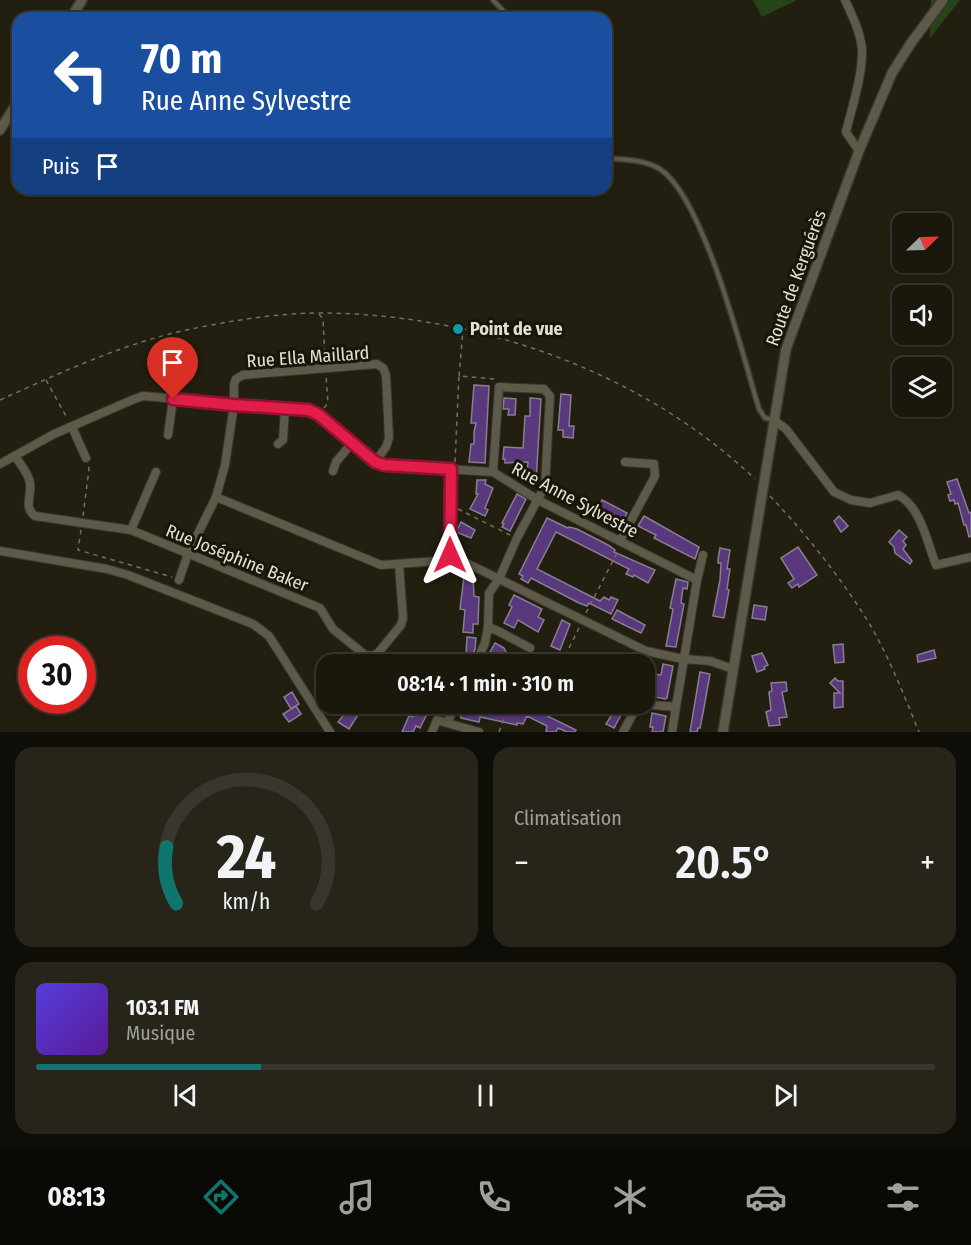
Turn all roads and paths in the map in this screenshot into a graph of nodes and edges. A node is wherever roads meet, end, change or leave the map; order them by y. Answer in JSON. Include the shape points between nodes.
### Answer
{"nodes":[{"id":1,"x":493,"y":0,"type":"edge"},
{"id":2,"x":845,"y":0,"type":"edge"},
{"id":3,"x":943,"y":0,"type":"edge"},
{"id":4,"x":504,"y":12,"type":"edge"},
{"id":5,"x":12,"y":111,"type":"edge"},
{"id":6,"x":0,"y":130,"type":"edge"},
{"id":7,"x":859,"y":151,"type":"junction"},
{"id":8,"x":612,"y":159,"type":"edge"},
{"id":9,"x":319,"y":313,"type":"junction"},
{"id":10,"x":463,"y":329,"type":"junction"},
{"id":11,"x":326,"y":368,"type":"junction"},
{"id":12,"x":459,"y":376,"type":"junction"},
{"id":13,"x":46,"y":380,"type":"junction"},
{"id":14,"x":499,"y":387,"type":"junction"},
{"id":15,"x":173,"y":399,"type":"junction"},
{"id":16,"x":0,"y":400,"type":"edge"},
{"id":17,"x":234,"y":405,"type":"junction"},
{"id":18,"x":285,"y":408,"type":"junction"},
{"id":19,"x":319,"y":415,"type":"junction"},
{"id":20,"x":774,"y":420,"type":"junction"},
{"id":21,"x":72,"y":426,"type":"junction"},
{"id":22,"x":168,"y":435,"type":"dead end"},
{"id":23,"x":352,"y":443,"type":"junction"},
{"id":24,"x":278,"y":444,"type":"dead end"},
{"id":25,"x":15,"y":456,"type":"junction"},
{"id":26,"x":86,"y":458,"type":"joint"},
{"id":27,"x":375,"y":462,"type":"junction"},
{"id":28,"x":625,"y":462,"type":"dead end"},
{"id":29,"x":0,"y":464,"type":"edge"},
{"id":30,"x":453,"y":469,"type":"junction"},
{"id":31,"x":333,"y":471,"type":"dead end"},
{"id":32,"x":156,"y":472,"type":"dead end"},
{"id":33,"x":493,"y":472,"type":"junction"},
{"id":34,"x":763,"y":488,"type":"junction"},
{"id":35,"x":216,"y":496,"type":"junction"},
{"id":36,"x":538,"y":500,"type":"junction"},
{"id":37,"x":450,"y":505,"type":"junction"},
{"id":38,"x":82,"y":523,"type":"junction"},
{"id":39,"x":132,"y":530,"type":"junction"},
{"id":40,"x":516,"y":538,"type":"junction"},
{"id":41,"x":620,"y":541,"type":"junction"},
{"id":42,"x":0,"y":551,"type":"edge"},
{"id":43,"x":188,"y":554,"type":"junction"},
{"id":44,"x":450,"y":555,"type":"junction"},
{"id":45,"x":703,"y":555,"type":"dead end"},
{"id":46,"x":971,"y":557,"type":"edge"},
{"id":47,"x":399,"y":564,"type":"junction"},
{"id":48,"x":179,"y":579,"type":"joint"},
{"id":49,"x":499,"y":579,"type":"junction"},
{"id":50,"x":697,"y":580,"type":"junction"},
{"id":51,"x":583,"y":620,"type":"junction"},
{"id":52,"x":488,"y":627,"type":"junction"},
{"id":53,"x":530,"y":648,"type":"dead end"},
{"id":54,"x":480,"y":654,"type":"edge"},
{"id":55,"x":566,"y":654,"type":"edge"},
{"id":56,"x":683,"y":659,"type":"junction"},
{"id":57,"x":733,"y":669,"type":"junction"},
{"id":58,"x":655,"y":705,"type":"edge"},
{"id":59,"x":676,"y":707,"type":"junction"},
{"id":60,"x":451,"y":714,"type":"edge"},
{"id":61,"x":505,"y":714,"type":"edge"},
{"id":62,"x":633,"y":714,"type":"edge"},
{"id":63,"x":447,"y":723,"type":"junction"},
{"id":64,"x":330,"y":732,"type":"edge"},
{"id":65,"x":432,"y":732,"type":"edge"},
{"id":66,"x":479,"y":732,"type":"edge"},
{"id":67,"x":499,"y":732,"type":"edge"},
{"id":68,"x":623,"y":732,"type":"edge"},
{"id":69,"x":672,"y":732,"type":"edge"},
{"id":70,"x":723,"y":732,"type":"edge"},
{"id":71,"x":919,"y":732,"type":"edge"}],
"edges":[{"from":1,"to":4,"type":"lane"},
{"from":2,"to":7,"type":"street","via":[[856,22],[862,50],[846,132]]},
{"from":3,"to":7,"type":"street","name":"Route de Kerguérès","via":[[892,73]]},
{"from":5,"to":6,"type":"street"},
{"from":7,"to":20,"type":"street","name":"Route de Kerguérès","via":[[786,350]]},
{"from":8,"to":20,"type":"lane","via":[[641,161],[659,168],[686,199],[726,296],[759,409],[765,418]]},
{"from":9,"to":10,"type":"path","via":[[375,315]]},
{"from":9,"to":11,"type":"path","via":[[323,319]]},
{"from":9,"to":13,"type":"path","via":[[254,318],[176,333],[115,351]]},
{"from":10,"to":12,"type":"path"},
{"from":10,"to":34,"type":"path","via":[[581,366],[652,402],[698,433]]},
{"from":11,"to":17,"type":"street","name":"Rue Ella Maillard","via":[[243,375],[234,384]]},
{"from":11,"to":19,"type":"path","via":[[328,403]]},
{"from":11,"to":27,"type":"street","name":"Rue Ella Maillard","via":[[377,364],[383,368],[389,438]]},
{"from":12,"to":14,"type":"path","via":[[493,378]]},
{"from":12,"to":30,"type":"path"},
{"from":13,"to":16,"type":"path"},
{"from":13,"to":21,"type":"path"},
{"from":14,"to":33,"type":"street"},
{"from":14,"to":36,"type":"street","via":[[544,389],[550,396],[545,486]]},
{"from":15,"to":17,"type":"street"},
{"from":15,"to":21,"type":"street","via":[[143,396]]},
{"from":15,"to":22,"type":"street"},
{"from":17,"to":18,"type":"street"},
{"from":17,"to":35,"type":"street","name":"Rue Ella Maillard"},
{"from":18,"to":19,"type":"street"},
{"from":18,"to":24,"type":"street","via":[[283,440]]},
{"from":19,"to":23,"type":"street"},
{"from":20,"to":34,"type":"street","name":"Route de Kerguérès"},
{"from":20,"to":46,"type":"street","via":[[786,429],[834,492],[851,501],[870,503],[898,495],[906,500],[920,522],[936,565]]},
{"from":21,"to":25,"type":"street"},
{"from":21,"to":26,"type":"street"},
{"from":23,"to":27,"type":"street"},
{"from":23,"to":31,"type":"street"},
{"from":25,"to":29,"type":"street"},
{"from":25,"to":38,"type":"street","name":"Rue Joséphine Baker","via":[[29,479],[30,512]]},
{"from":26,"to":38,"type":"path","via":[[89,469]]},
{"from":27,"to":30,"type":"street","name":"Rue Anne Sylvestre"},
{"from":28,"to":41,"type":"street","via":[[654,464],[655,476]]},
{"from":30,"to":33,"type":"street","name":"Rue Anne Sylvestre"},
{"from":30,"to":37,"type":"street"},
{"from":32,"to":39,"type":"street"},
{"from":33,"to":36,"type":"street","name":"Rue Anne Sylvestre"},
{"from":34,"to":57,"type":"street","name":"Route de Kerguérès"},
{"from":34,"to":71,"type":"path","via":[[840,579],[870,625]]},
{"from":35,"to":43,"type":"street","name":"Rue Ella Maillard"},
{"from":35,"to":47,"type":"street","via":[[381,565]]},
{"from":36,"to":40,"type":"street"},
{"from":36,"to":41,"type":"street","name":"Rue Anne Sylvestre"},
{"from":37,"to":40,"type":"path"},
{"from":37,"to":44,"type":"street"},
{"from":38,"to":39,"type":"street","name":"Rue Joséphine Baker"},
{"from":38,"to":48,"type":"path","via":[[78,550]]},
{"from":39,"to":43,"type":"street","name":"Rue Joséphine Baker"},
{"from":40,"to":49,"type":"street"},
{"from":41,"to":50,"type":"street","name":"Rue Anne Sylvestre"},
{"from":41,"to":51,"type":"path"},
{"from":42,"to":64,"type":"street","via":[[118,572],[253,624],[269,636]]},
{"from":43,"to":47,"type":"street","name":"Rue Joséphine Baker","via":[[320,608],[333,629],[365,655],[372,656],[401,625]]},
{"from":43,"to":48,"type":"street","name":"Rue Ella Maillard"},
{"from":44,"to":47,"type":"street","via":[[438,561]]},
{"from":44,"to":49,"type":"street"},
{"from":45,"to":50,"type":"street"},
{"from":49,"to":51,"type":"street"},
{"from":49,"to":52,"type":"street","via":[[489,593]]},
{"from":50,"to":56,"type":"street"},
{"from":51,"to":55,"type":"path"},
{"from":51,"to":56,"type":"street","via":[[646,651]]},
{"from":52,"to":53,"type":"street"},
{"from":52,"to":54,"type":"street"},
{"from":56,"to":57,"type":"street","via":[[710,661]]},
{"from":56,"to":59,"type":"street"},
{"from":57,"to":70,"type":"street","name":"Route de Kerguérès"},
{"from":58,"to":59,"type":"street"},
{"from":59,"to":69,"type":"street"},
{"from":60,"to":63,"type":"street"},
{"from":61,"to":67,"type":"path"},
{"from":62,"to":68,"type":"street"},
{"from":63,"to":65,"type":"street","via":[[437,720]]},
{"from":63,"to":66,"type":"street"}]}
